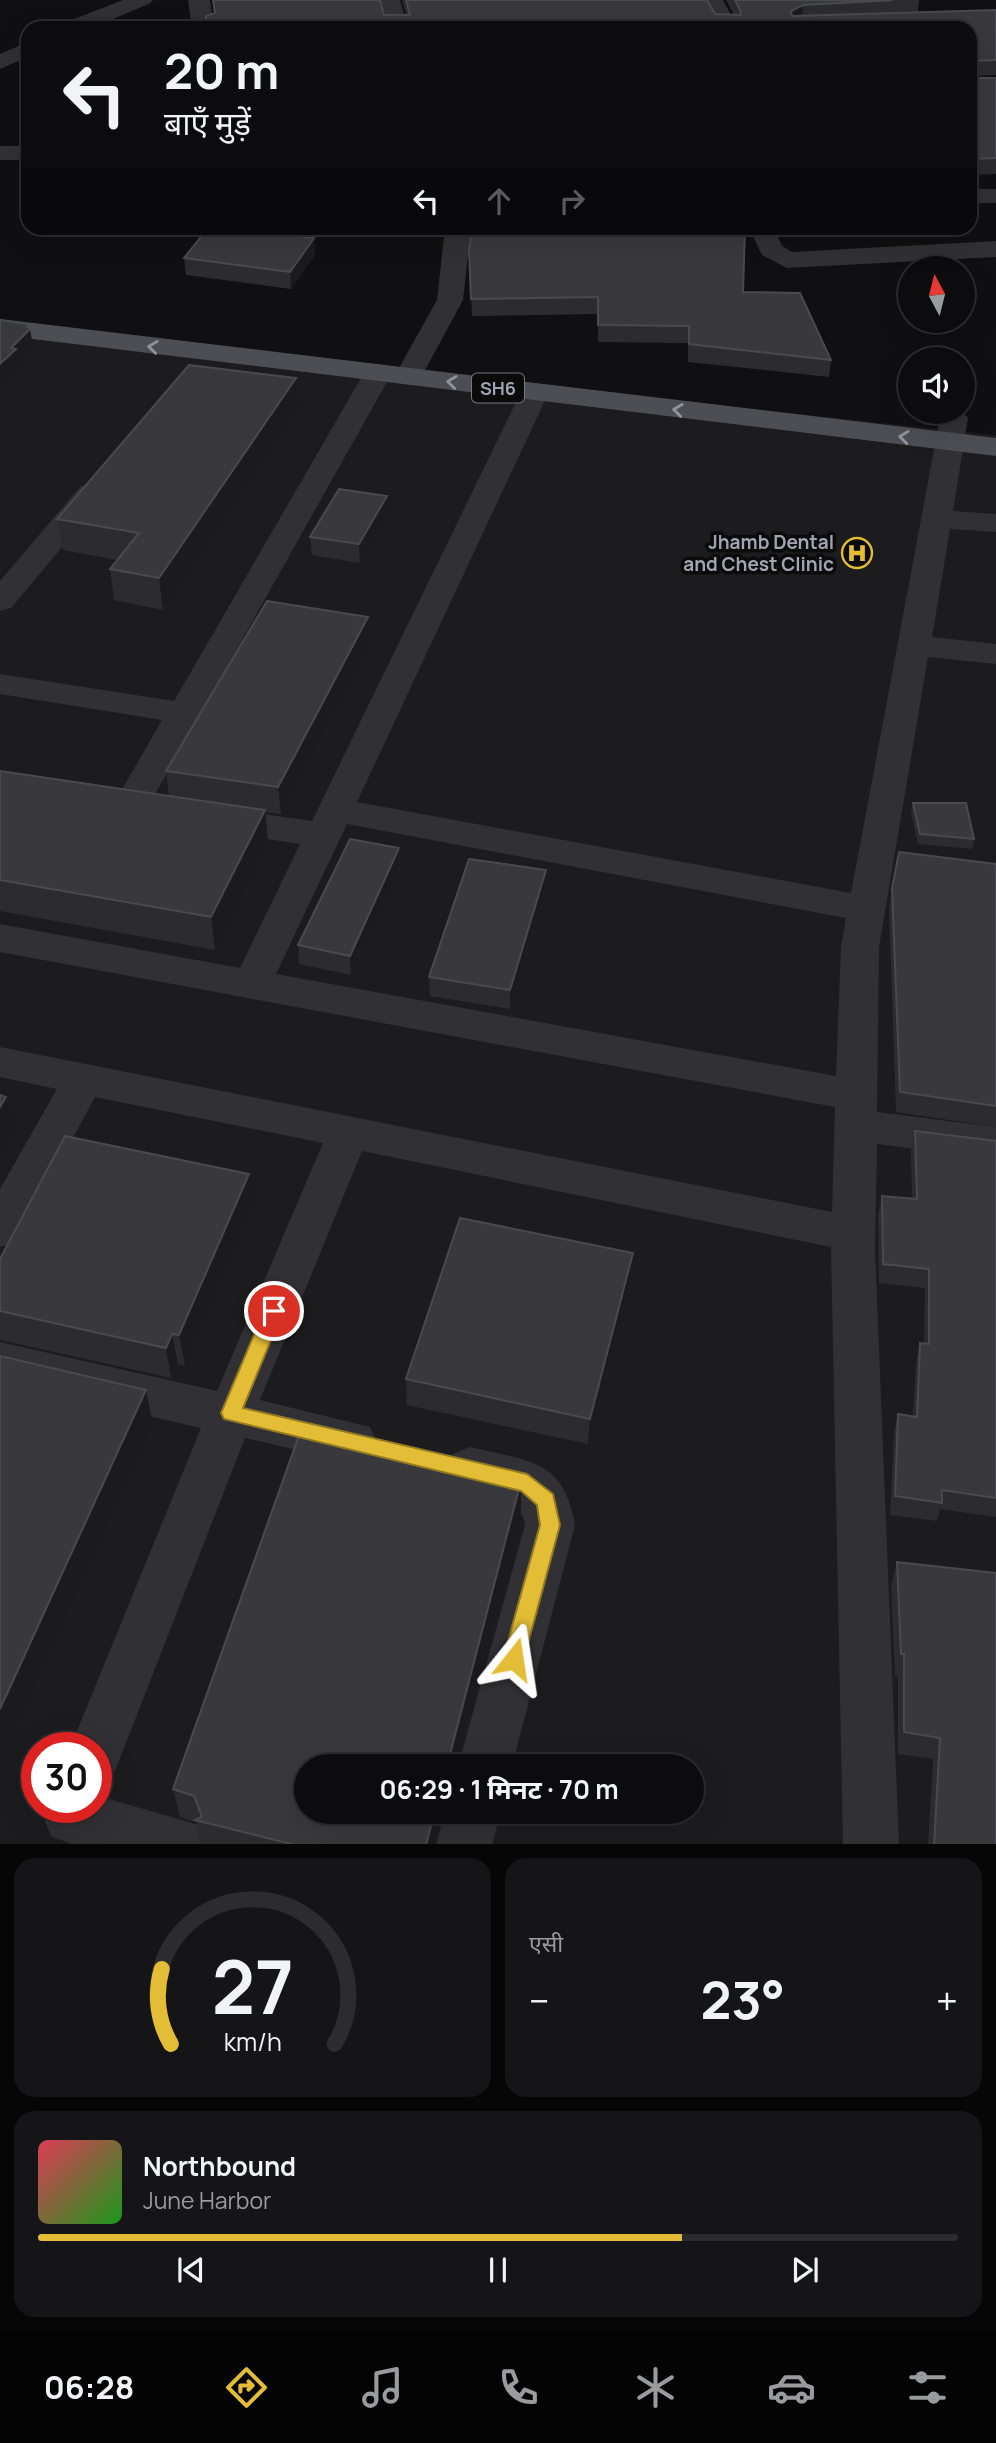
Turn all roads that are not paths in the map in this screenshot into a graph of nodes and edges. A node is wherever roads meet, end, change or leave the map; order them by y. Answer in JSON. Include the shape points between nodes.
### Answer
{"nodes":[{"id":1,"x":142,"y":0,"type":"edge"},
{"id":2,"x":199,"y":0,"type":"edge"},
{"id":3,"x":389,"y":0,"type":"edge"},
{"id":4,"x":712,"y":0,"type":"edge"},
{"id":5,"x":90,"y":21,"type":"edge"},
{"id":6,"x":202,"y":21,"type":"edge"},
{"id":7,"x":395,"y":21,"type":"edge"},
{"id":8,"x":723,"y":21,"type":"edge"},
{"id":9,"x":21,"y":52,"type":"edge"},
{"id":10,"x":0,"y":62,"type":"edge"},
{"id":11,"x":0,"y":153,"type":"edge"},
{"id":12,"x":21,"y":153,"type":"edge"},
{"id":13,"x":996,"y":195,"type":"edge"},
{"id":14,"x":977,"y":196,"type":"edge"},
{"id":15,"x":457,"y":235,"type":"edge"},
{"id":16,"x":765,"y":235,"type":"edge"},
{"id":17,"x":996,"y":249,"type":"edge"},
{"id":18,"x":0,"y":306,"type":"edge"},
{"id":19,"x":0,"y":327,"type":"edge"},
{"id":20,"x":403,"y":369,"type":"junction"},
{"id":21,"x":535,"y":392,"type":"junction"},
{"id":22,"x":996,"y":423,"type":"edge"},
{"id":23,"x":951,"y":430,"type":"junction"},
{"id":24,"x":996,"y":447,"type":"edge"},
{"id":25,"x":113,"y":467,"type":"edge"},
{"id":26,"x":935,"y":519,"type":"junction"},
{"id":27,"x":996,"y":523,"type":"edge"},
{"id":28,"x":0,"y":601,"type":"edge"},
{"id":29,"x":913,"y":645,"type":"junction"},
{"id":30,"x":996,"y":654,"type":"edge"},
{"id":31,"x":0,"y":684,"type":"edge"},
{"id":32,"x":183,"y":713,"type":"junction"},
{"id":33,"x":91,"y":801,"type":"edge"},
{"id":34,"x":130,"y":807,"type":"junction"},
{"id":35,"x":329,"y":822,"type":"junction"},
{"id":36,"x":867,"y":909,"type":"junction"},
{"id":37,"x":0,"y":938,"type":"edge"},
{"id":38,"x":252,"y":984,"type":"junction"},
{"id":39,"x":0,"y":1062,"type":"edge"},
{"id":40,"x":84,"y":1079,"type":"junction"},
{"id":41,"x":856,"y":1110,"type":"junction"},
{"id":42,"x":349,"y":1132,"type":"junction"},
{"id":43,"x":996,"y":1143,"type":"edge"},
{"id":44,"x":0,"y":1229,"type":"edge"},
{"id":45,"x":853,"y":1234,"type":"junction"},
{"id":46,"x":0,"y":1362,"type":"edge"},
{"id":47,"x":231,"y":1413,"type":"junction"},
{"id":48,"x":104,"y":1732,"type":"edge"},
{"id":49,"x":488,"y":1754,"type":"edge"},
{"id":50,"x":68,"y":1823,"type":"edge"},
{"id":51,"x":469,"y":1824,"type":"edge"},
{"id":52,"x":177,"y":1844,"type":"edge"},
{"id":53,"x":464,"y":1844,"type":"edge"},
{"id":54,"x":871,"y":1844,"type":"edge"}],
"edges":[{"from":1,"to":5,"type":"street"},
{"from":2,"to":6,"type":"street"},
{"from":3,"to":7,"type":"street"},
{"from":4,"to":8,"type":"street"},
{"from":9,"to":10,"type":"street"},
{"from":11,"to":12,"type":"street"},
{"from":13,"to":14,"type":"street"},
{"from":15,"to":20,"type":"street","via":[[450,300]]},
{"from":16,"to":17,"type":"street","via":[[771,250],[787,260]]},
{"from":18,"to":20,"type":"main road","number":"SH6"},
{"from":20,"to":19,"type":"main road","number":"SH6","one_way":true,"via":[[200,364]]},
{"from":21,"to":20,"type":"main road","number":"SH6","one_way":true},
{"from":20,"to":23,"type":"main road","number":"SH6"},
{"from":20,"to":32,"type":"street"},
{"from":23,"to":21,"type":"main road","number":"SH6","one_way":true},
{"from":21,"to":35,"type":"street"},
{"from":22,"to":23,"type":"main road","number":"SH6"},
{"from":23,"to":24,"type":"main road","number":"SH6"},
{"from":23,"to":26,"type":"street"},
{"from":25,"to":28,"type":"street"},
{"from":26,"to":27,"type":"street"},
{"from":26,"to":29,"type":"street"},
{"from":29,"to":30,"type":"street"},
{"from":29,"to":36,"type":"street","via":[[896,857]]},
{"from":31,"to":32,"type":"street"},
{"from":32,"to":34,"type":"street"},
{"from":33,"to":34,"type":"street"},
{"from":34,"to":35,"type":"street"},
{"from":35,"to":36,"type":"street"},
{"from":35,"to":38,"type":"street"},
{"from":36,"to":41,"type":"street","via":[[860,947]]},
{"from":37,"to":38,"type":"street"},
{"from":38,"to":41,"type":"street"},
{"from":39,"to":40,"type":"street"},
{"from":40,"to":42,"type":"street"},
{"from":40,"to":44,"type":"street"},
{"from":41,"to":43,"type":"street"},
{"from":41,"to":45,"type":"street"},
{"from":42,"to":45,"type":"street"},
{"from":42,"to":47,"type":"street"},
{"from":45,"to":54,"type":"street"},
{"from":46,"to":47,"type":"street"},
{"from":47,"to":48,"type":"street"},
{"from":47,"to":49,"type":"street","via":[[527,1483],[546,1500],[550,1525]]},
{"from":50,"to":52,"type":"street"},
{"from":51,"to":53,"type":"street"}]}
